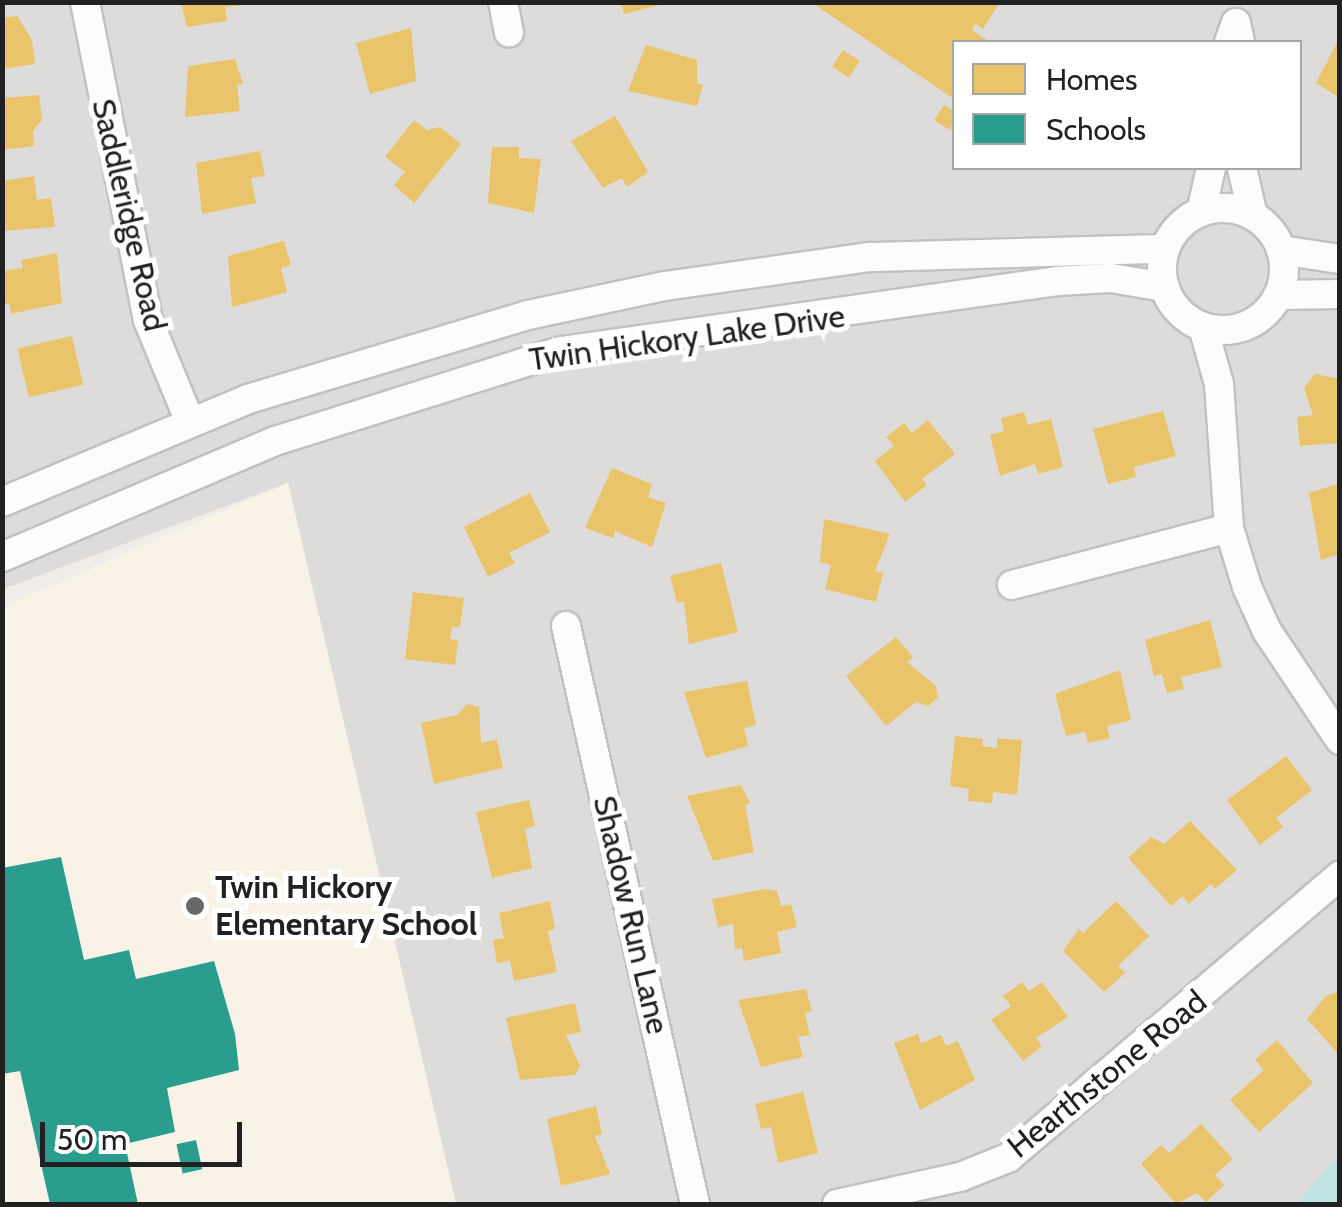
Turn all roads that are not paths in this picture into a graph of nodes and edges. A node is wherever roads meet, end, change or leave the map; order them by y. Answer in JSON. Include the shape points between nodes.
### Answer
{"nodes":[{"id":1,"x":85,"y":2,"type":"edge"},
{"id":2,"x":503,"y":2,"type":"edge"},
{"id":3,"x":509,"y":32,"type":"dead end"},
{"id":4,"x":1212,"y":170,"type":"edge"},
{"id":5,"x":1242,"y":170,"type":"edge"},
{"id":6,"x":1201,"y":212,"type":"junction"},
{"id":7,"x":1253,"y":216,"type":"junction"},
{"id":8,"x":1165,"y":249,"type":"junction"},
{"id":9,"x":1281,"y":250,"type":"junction"},
{"id":10,"x":1340,"y":258,"type":"edge"},
{"id":11,"x":1165,"y":287,"type":"junction"},
{"id":12,"x":1340,"y":294,"type":"edge"},
{"id":13,"x":1278,"y":295,"type":"junction"},
{"id":14,"x":1202,"y":326,"type":"junction"},
{"id":15,"x":1236,"y":328,"type":"junction"},
{"id":16,"x":1220,"y":384,"type":"junction"},
{"id":17,"x":190,"y":422,"type":"junction"},
{"id":18,"x":2,"y":502,"type":"edge"},
{"id":19,"x":1229,"y":528,"type":"junction"},
{"id":20,"x":2,"y":557,"type":"edge"},
{"id":21,"x":1012,"y":585,"type":"dead end"},
{"id":22,"x":566,"y":626,"type":"dead end"},
{"id":23,"x":1340,"y":740,"type":"edge"},
{"id":24,"x":1340,"y":875,"type":"edge"},
{"id":25,"x":695,"y":1204,"type":"edge"},
{"id":26,"x":838,"y":1204,"type":"edge"}],
"edges":[{"from":1,"to":17,"type":"street","name":"Saddleridge Road","via":[[148,320]]},
{"from":2,"to":3,"type":"street"},
{"from":4,"to":6,"type":"street"},
{"from":5,"to":7,"type":"street"},
{"from":6,"to":7,"type":"street","via":[[1223,208]]},
{"from":6,"to":8,"type":"street","via":[[1174,232]]},
{"from":7,"to":9,"type":"street"},
{"from":8,"to":11,"type":"street"},
{"from":8,"to":17,"type":"street","name":"Twin Hickory Lake Drive","via":[[938,250],[665,286],[432,340]]},
{"from":9,"to":10,"type":"street"},
{"from":9,"to":13,"type":"street"},
{"from":11,"to":14,"type":"street","via":[[1186,318]]},
{"from":11,"to":20,"type":"street","name":"Twin Hickory Lake Drive","via":[[1111,278],[1057,281],[561,352],[274,441]]},
{"from":12,"to":13,"type":"street"},
{"from":13,"to":15,"type":"street","via":[[1267,311]]},
{"from":14,"to":15,"type":"street"},
{"from":14,"to":16,"type":"street"},
{"from":15,"to":16,"type":"street"},
{"from":16,"to":19,"type":"street"},
{"from":17,"to":18,"type":"street","name":"Twin Hickory Lake Drive"},
{"from":19,"to":21,"type":"street"},
{"from":19,"to":23,"type":"street","via":[[1267,630]]},
{"from":22,"to":25,"type":"street","name":"Shadow Run Lane"},
{"from":24,"to":26,"type":"street","name":"Hearthstone Road","via":[[1008,1158],[960,1177]]}]}
